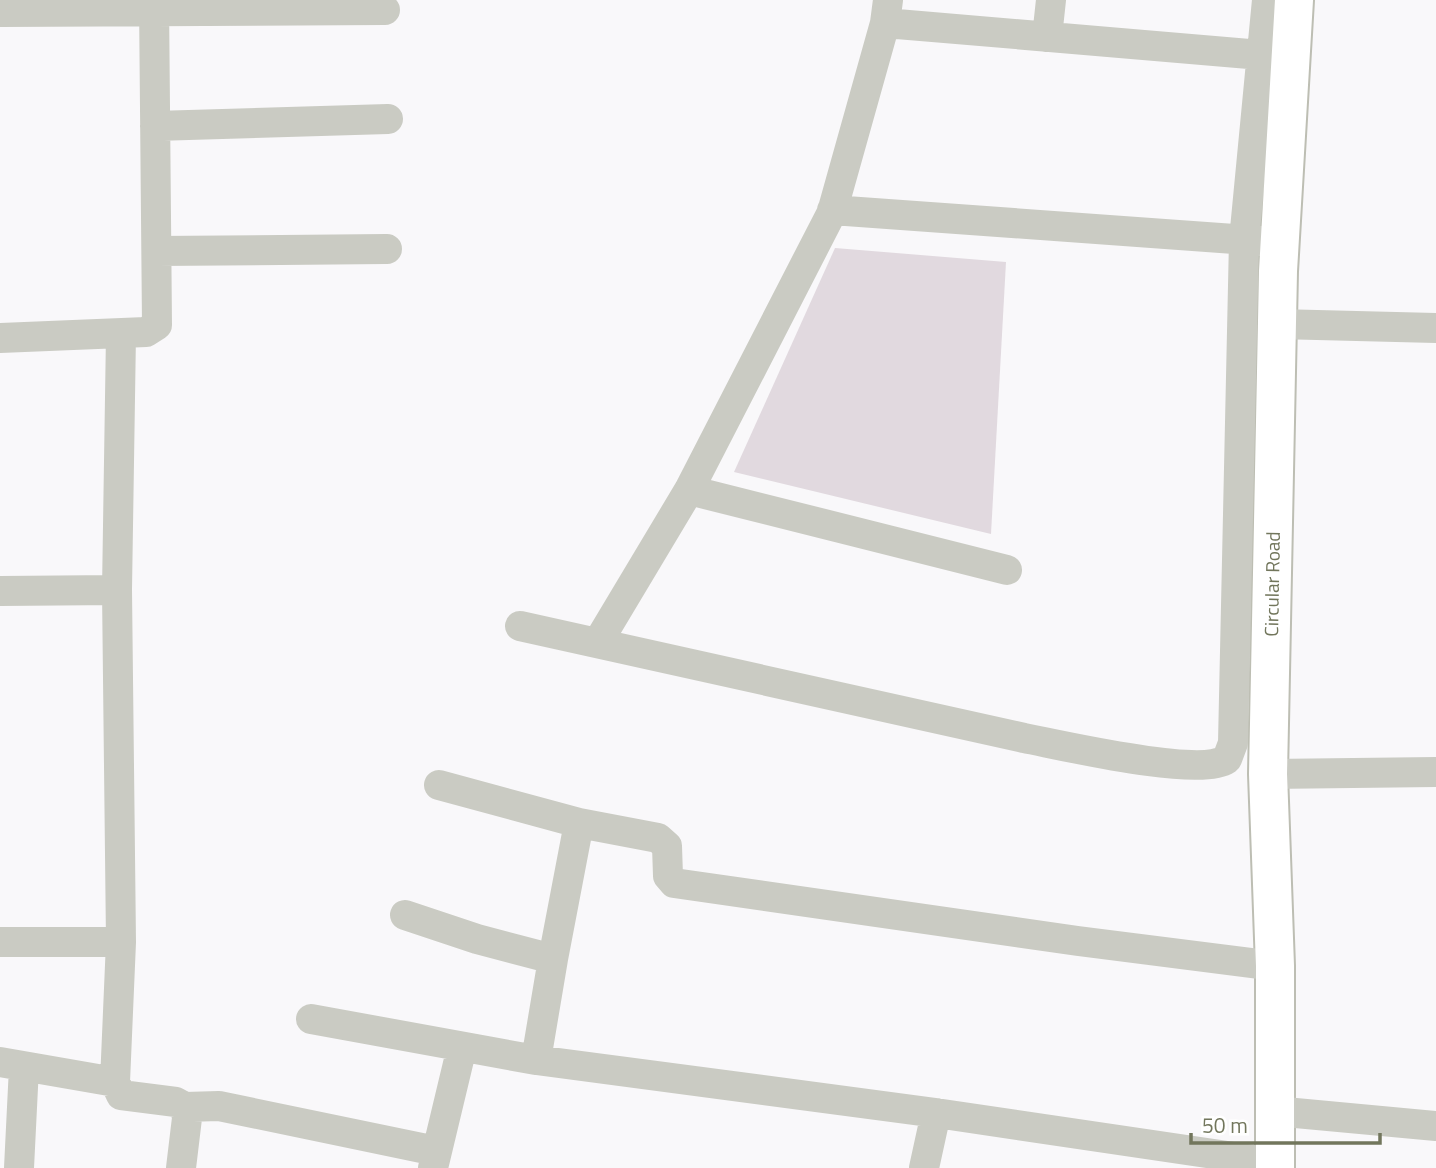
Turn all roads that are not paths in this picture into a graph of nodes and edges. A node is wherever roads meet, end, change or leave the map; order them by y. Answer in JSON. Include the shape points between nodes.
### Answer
{"nodes":[{"id":1,"x":1051,"y":0,"type":"edge"},
{"id":2,"x":1267,"y":0,"type":"edge"},
{"id":3,"x":1294,"y":0,"type":"edge"},
{"id":4,"x":61,"y":6,"type":"edge"},
{"id":5,"x":154,"y":6,"type":"edge"},
{"id":6,"x":385,"y":10,"type":"dead end"},
{"id":7,"x":0,"y":12,"type":"edge"},
{"id":8,"x":887,"y":12,"type":"edge"},
{"id":9,"x":1047,"y":37,"type":"junction"},
{"id":10,"x":1261,"y":55,"type":"junction"},
{"id":11,"x":388,"y":119,"type":"dead end"},
{"id":12,"x":155,"y":127,"type":"junction"},
{"id":13,"x":832,"y":211,"type":"junction"},
{"id":14,"x":1262,"y":241,"type":"junction"},
{"id":15,"x":387,"y":249,"type":"dead end"},
{"id":16,"x":157,"y":251,"type":"junction"},
{"id":17,"x":1277,"y":324,"type":"junction"},
{"id":18,"x":1436,"y":328,"type":"edge"},
{"id":19,"x":121,"y":334,"type":"junction"},
{"id":20,"x":0,"y":338,"type":"edge"},
{"id":21,"x":689,"y":491,"type":"junction"},
{"id":22,"x":1007,"y":570,"type":"dead end"},
{"id":23,"x":117,"y":590,"type":"junction"},
{"id":24,"x":0,"y":591,"type":"edge"},
{"id":25,"x":520,"y":626,"type":"dead end"},
{"id":26,"x":598,"y":642,"type":"junction"},
{"id":27,"x":1436,"y":772,"type":"edge"},
{"id":28,"x":1268,"y":774,"type":"junction"},
{"id":29,"x":439,"y":785,"type":"dead end"},
{"id":30,"x":579,"y":823,"type":"junction"},
{"id":31,"x":405,"y":915,"type":"dead end"},
{"id":32,"x":0,"y":942,"type":"edge"},
{"id":33,"x":121,"y":942,"type":"junction"},
{"id":34,"x":553,"y":959,"type":"junction"},
{"id":35,"x":1275,"y":966,"type":"junction"},
{"id":36,"x":311,"y":1019,"type":"dead end"},
{"id":37,"x":462,"y":1047,"type":"junction"},
{"id":38,"x":536,"y":1060,"type":"junction"},
{"id":39,"x":12,"y":1065,"type":"edge"},
{"id":40,"x":115,"y":1082,"type":"junction"},
{"id":41,"x":185,"y":1107,"type":"junction"},
{"id":42,"x":1274,"y":1111,"type":"junction"},
{"id":43,"x":936,"y":1113,"type":"junction"},
{"id":44,"x":1436,"y":1126,"type":"edge"},
{"id":45,"x":435,"y":1160,"type":"edge"},
{"id":46,"x":1275,"y":1165,"type":"edge"},
{"id":47,"x":19,"y":1168,"type":"edge"},
{"id":48,"x":181,"y":1168,"type":"edge"},
{"id":49,"x":924,"y":1168,"type":"edge"}],
"edges":[{"from":1,"to":9,"type":"street"},
{"from":2,"to":10,"type":"street"},
{"from":3,"to":14,"type":"main road","name":"Circular Road"},
{"from":4,"to":5,"type":"street"},
{"from":4,"to":7,"type":"street"},
{"from":5,"to":6,"type":"street"},
{"from":5,"to":12,"type":"street"},
{"from":8,"to":9,"type":"street"},
{"from":8,"to":13,"type":"street"},
{"from":9,"to":10,"type":"street"},
{"from":10,"to":14,"type":"street"},
{"from":11,"to":12,"type":"street"},
{"from":12,"to":16,"type":"street"},
{"from":13,"to":14,"type":"street"},
{"from":13,"to":21,"type":"street"},
{"from":14,"to":17,"type":"main road","name":"Circular Road"},
{"from":14,"to":26,"type":"street","via":[[1233,743],[1227,759],[1185,765],[1024,738]]},
{"from":15,"to":16,"type":"street"},
{"from":16,"to":19,"type":"street","via":[[157,325],[146,332]]},
{"from":17,"to":18,"type":"street"},
{"from":17,"to":28,"type":"main road","name":"Circular Road"},
{"from":19,"to":20,"type":"street"},
{"from":19,"to":23,"type":"street"},
{"from":21,"to":22,"type":"street"},
{"from":21,"to":26,"type":"street"},
{"from":23,"to":24,"type":"street"},
{"from":23,"to":33,"type":"street"},
{"from":25,"to":26,"type":"street"},
{"from":27,"to":28,"type":"street"},
{"from":28,"to":35,"type":"main road","name":"Circular Road"},
{"from":29,"to":30,"type":"street"},
{"from":30,"to":34,"type":"street"},
{"from":30,"to":35,"type":"street","via":[[663,841],[668,850],[668,876],[674,883]]},
{"from":31,"to":34,"type":"street"},
{"from":32,"to":33,"type":"street"},
{"from":33,"to":40,"type":"street"},
{"from":34,"to":38,"type":"street"},
{"from":35,"to":42,"type":"main road","name":"Circular Road"},
{"from":36,"to":37,"type":"street"},
{"from":37,"to":38,"type":"street"},
{"from":37,"to":45,"type":"street"},
{"from":38,"to":43,"type":"street"},
{"from":39,"to":40,"type":"street"},
{"from":39,"to":47,"type":"street"},
{"from":40,"to":41,"type":"street","via":[[121,1095]]},
{"from":41,"to":45,"type":"street","via":[[219,1107]]},
{"from":41,"to":48,"type":"street"},
{"from":42,"to":44,"type":"street"},
{"from":42,"to":46,"type":"main road","name":"Circular Road"},
{"from":43,"to":46,"type":"street"},
{"from":43,"to":49,"type":"street"}]}
